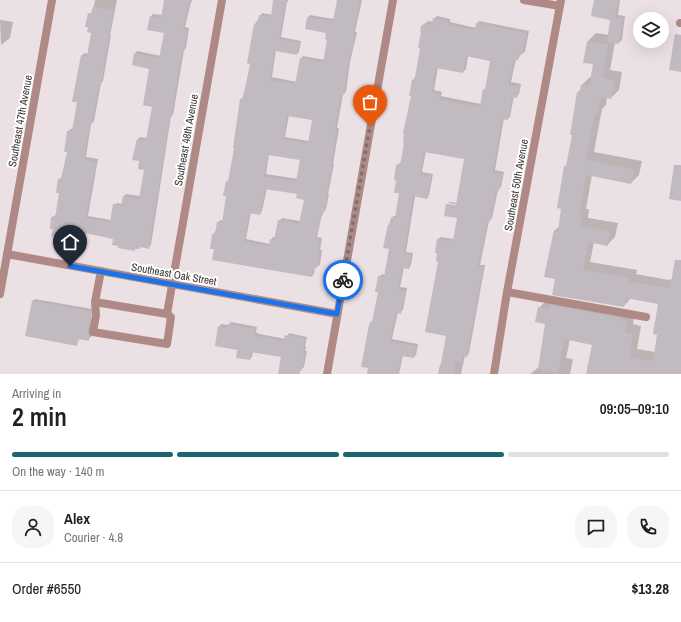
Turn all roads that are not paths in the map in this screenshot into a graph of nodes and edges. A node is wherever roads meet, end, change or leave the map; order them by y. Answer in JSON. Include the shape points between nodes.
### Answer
{"nodes":[{"id":1,"x":52,"y":0,"type":"edge"},
{"id":2,"x":222,"y":0,"type":"edge"},
{"id":3,"x":393,"y":0,"type":"edge"},
{"id":4,"x":524,"y":0,"type":"edge"},
{"id":5,"x":560,"y":3,"type":"edge"},
{"id":6,"x":7,"y":254,"type":"junction"},
{"id":7,"x":101,"y":271,"type":"junction"},
{"id":8,"x":172,"y":284,"type":"junction"},
{"id":9,"x":507,"y":292,"type":"junction"},
{"id":10,"x":0,"y":294,"type":"edge"},
{"id":11,"x":95,"y":302,"type":"junction"},
{"id":12,"x":167,"y":314,"type":"junction"},
{"id":13,"x":337,"y":314,"type":"junction"},
{"id":14,"x":646,"y":317,"type":"dead end"},
{"id":15,"x":327,"y":374,"type":"edge"},
{"id":16,"x":494,"y":374,"type":"edge"}],
"edges":[{"from":1,"to":6,"type":"street","name":"Southeast 47th Avenue"},
{"from":2,"to":8,"type":"street","name":"Southeast 48th Avenue"},
{"from":3,"to":13,"type":"street"},
{"from":4,"to":5,"type":"street"},
{"from":5,"to":9,"type":"street","name":"Southeast 50th Avenue"},
{"from":6,"to":7,"type":"street","name":"Southeast Oak Street"},
{"from":6,"to":10,"type":"street","name":"Southeast 47th Avenue"},
{"from":7,"to":8,"type":"street","name":"Southeast Oak Street"},
{"from":7,"to":11,"type":"street"},
{"from":8,"to":12,"type":"street","name":"Southeast 48th Avenue"},
{"from":8,"to":13,"type":"street","name":"Southeast Oak Street"},
{"from":9,"to":14,"type":"street"},
{"from":9,"to":16,"type":"street","name":"Southeast 50th Avenue"},
{"from":11,"to":12,"type":"street"},
{"from":11,"to":12,"type":"street","name":"Southeast 48th Avenue","via":[[93,332],[167,344],[171,317]]},
{"from":13,"to":15,"type":"street"}]}
